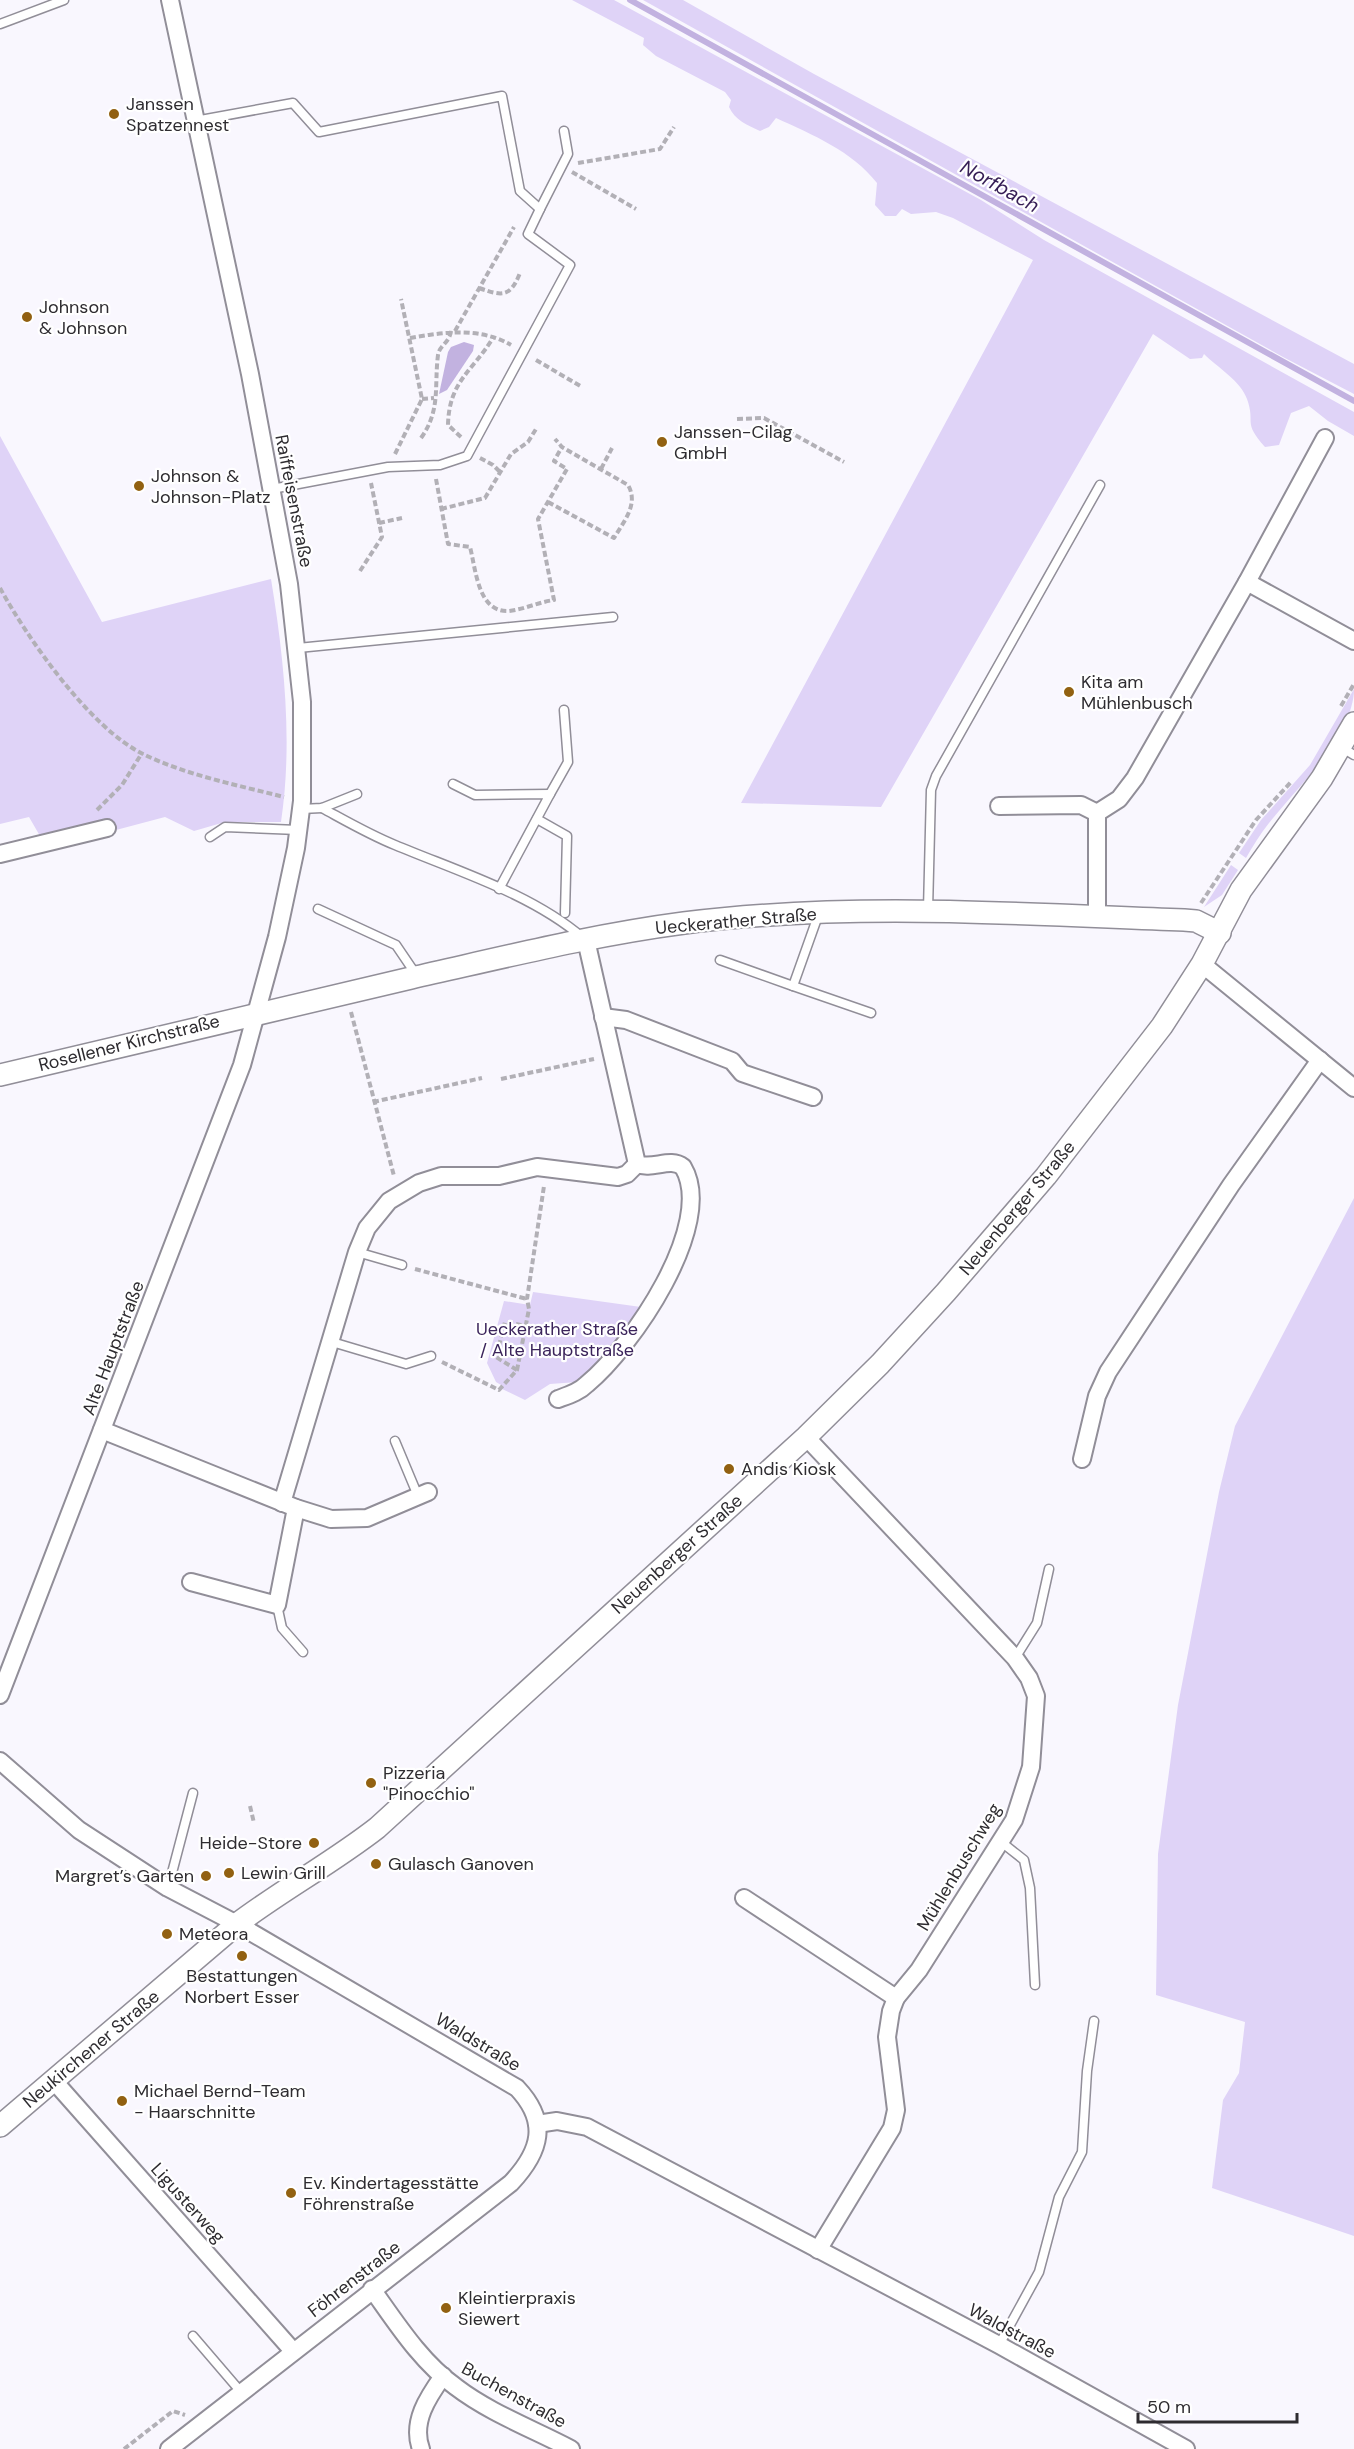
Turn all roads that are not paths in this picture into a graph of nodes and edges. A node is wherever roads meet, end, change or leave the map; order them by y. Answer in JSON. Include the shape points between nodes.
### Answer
{"nodes":[{"id":1,"x":64,"y":0,"type":"edge"},
{"id":2,"x":170,"y":0,"type":"edge"},
{"id":3,"x":0,"y":24,"type":"edge"},
{"id":4,"x":195,"y":121,"type":"junction"},
{"id":5,"x":564,"y":131,"type":"dead end"},
{"id":6,"x":540,"y":209,"type":"junction"},
{"id":7,"x":1325,"y":438,"type":"dead end"},
{"id":8,"x":1100,"y":485,"type":"dead end"},
{"id":9,"x":272,"y":489,"type":"junction"},
{"id":10,"x":1247,"y":582,"type":"junction"},
{"id":11,"x":613,"y":617,"type":"dead end"},
{"id":12,"x":1354,"y":641,"type":"edge"},
{"id":13,"x":298,"y":648,"type":"junction"},
{"id":14,"x":564,"y":710,"type":"dead end"},
{"id":15,"x":1346,"y":717,"type":"edge"},
{"id":16,"x":1347,"y":751,"type":"edge"},
{"id":17,"x":453,"y":784,"type":"dead end"},
{"id":18,"x":357,"y":794,"type":"dead end"},
{"id":19,"x":550,"y":794,"type":"junction"},
{"id":20,"x":302,"y":805,"type":"junction"},
{"id":21,"x":999,"y":806,"type":"dead end"},
{"id":22,"x":322,"y":807,"type":"junction"},
{"id":23,"x":1097,"y":813,"type":"junction"},
{"id":24,"x":537,"y":819,"type":"junction"},
{"id":25,"x":107,"y":828,"type":"dead end"},
{"id":26,"x":298,"y":830,"type":"junction"},
{"id":27,"x":210,"y":837,"type":"dead end"},
{"id":28,"x":0,"y":854,"type":"edge"},
{"id":29,"x":499,"y":889,"type":"junction"},
{"id":30,"x":318,"y":909,"type":"dead end"},
{"id":31,"x":820,"y":912,"type":"junction"},
{"id":32,"x":565,"y":913,"type":"dead end"},
{"id":33,"x":928,"y":913,"type":"junction"},
{"id":34,"x":1097,"y":917,"type":"junction"},
{"id":35,"x":1220,"y":933,"type":"junction"},
{"id":36,"x":586,"y":940,"type":"junction"},
{"id":37,"x":720,"y":960,"type":"dead end"},
{"id":38,"x":1202,"y":964,"type":"junction"},
{"id":39,"x":418,"y":977,"type":"junction"},
{"id":40,"x":793,"y":986,"type":"junction"},
{"id":41,"x":258,"y":1012,"type":"junction"},
{"id":42,"x":871,"y":1013,"type":"dead end"},
{"id":43,"x":603,"y":1017,"type":"junction"},
{"id":44,"x":1320,"y":1060,"type":"junction"},
{"id":45,"x":0,"y":1075,"type":"edge"},
{"id":46,"x":1354,"y":1088,"type":"edge"},
{"id":47,"x":813,"y":1098,"type":"dead end"},
{"id":48,"x":637,"y":1164,"type":"junction"},
{"id":49,"x":357,"y":1252,"type":"junction"},
{"id":50,"x":402,"y":1266,"type":"road end"},
{"id":51,"x":332,"y":1342,"type":"junction"},
{"id":52,"x":431,"y":1356,"type":"road end"},
{"id":53,"x":558,"y":1399,"type":"dead end"},
{"id":54,"x":102,"y":1430,"type":"junction"},
{"id":55,"x":806,"y":1437,"type":"junction"},
{"id":56,"x":394,"y":1441,"type":"dead end"},
{"id":57,"x":1082,"y":1459,"type":"dead end"},
{"id":58,"x":423,"y":1494,"type":"joint"},
{"id":59,"x":290,"y":1505,"type":"junction"},
{"id":60,"x":1049,"y":1569,"type":"dead end"},
{"id":61,"x":191,"y":1582,"type":"dead end"},
{"id":62,"x":277,"y":1605,"type":"junction"},
{"id":63,"x":303,"y":1652,"type":"dead end"},
{"id":64,"x":1015,"y":1658,"type":"junction"},
{"id":65,"x":0,"y":1695,"type":"edge"},
{"id":66,"x":0,"y":1761,"type":"edge"},
{"id":67,"x":193,"y":1793,"type":"dead end"},
{"id":68,"x":1000,"y":1841,"type":"junction"},
{"id":69,"x":168,"y":1888,"type":"junction"},
{"id":70,"x":744,"y":1898,"type":"dead end"},
{"id":71,"x":237,"y":1924,"type":"junction"},
{"id":72,"x":1035,"y":1985,"type":"dead end"},
{"id":73,"x":896,"y":1998,"type":"junction"},
{"id":74,"x":1094,"y":2021,"type":"dead end"},
{"id":75,"x":54,"y":2081,"type":"junction"},
{"id":76,"x":537,"y":2124,"type":"junction"},
{"id":77,"x":0,"y":2126,"type":"edge"},
{"id":78,"x":818,"y":2250,"type":"junction"},
{"id":79,"x":372,"y":2289,"type":"junction"},
{"id":80,"x":193,"y":2336,"type":"dead end"},
{"id":81,"x":999,"y":2344,"type":"junction"},
{"id":82,"x":293,"y":2351,"type":"junction"},
{"id":83,"x":443,"y":2376,"type":"junction"},
{"id":84,"x":241,"y":2392,"type":"junction"},
{"id":85,"x":169,"y":2449,"type":"edge"},
{"id":86,"x":421,"y":2449,"type":"edge"},
{"id":87,"x":571,"y":2449,"type":"edge"},
{"id":88,"x":1186,"y":2449,"type":"edge"}],
"edges":[{"from":1,"to":3,"type":"lane"},
{"from":2,"to":4,"type":"street","name":"Raiffeisenstraße"},
{"from":4,"to":6,"type":"lane","via":[[292,103],[319,132],[502,96],[520,191]]},
{"from":4,"to":9,"type":"street","name":"Raiffeisenstraße"},
{"from":5,"to":6,"type":"lane","via":[[568,154]]},
{"from":6,"to":9,"type":"lane","via":[[528,234],[570,265],[467,456],[440,465],[388,467]]},
{"from":7,"to":10,"type":"street"},
{"from":8,"to":33,"type":"lane","via":[[936,776],[931,790]]},
{"from":9,"to":13,"type":"street","name":"Raiffeisenstraße"},
{"from":10,"to":12,"type":"street"},
{"from":10,"to":23,"type":"street","via":[[1128,789]]},
{"from":11,"to":13,"type":"lane"},
{"from":13,"to":20,"type":"street","name":"Raiffeisenstraße"},
{"from":14,"to":19,"type":"lane","via":[[568,762]]},
{"from":15,"to":16,"type":"street","name":"Neuenberger Straße"},
{"from":16,"to":35,"type":"street","name":"Neuenberger Straße","via":[[1322,778],[1241,890]]},
{"from":17,"to":19,"type":"lane","via":[[475,795]]},
{"from":18,"to":22,"type":"lane"},
{"from":19,"to":24,"type":"lane"},
{"from":20,"to":22,"type":"lane"},
{"from":20,"to":26,"type":"street","name":"Raiffeisenstraße"},
{"from":21,"to":23,"type":"street","via":[[1081,805]]},
{"from":22,"to":29,"type":"lane","via":[[394,845],[449,864]]},
{"from":23,"to":34,"type":"street"},
{"from":24,"to":29,"type":"lane"},
{"from":24,"to":32,"type":"lane","via":[[567,836]]},
{"from":25,"to":28,"type":"street"},
{"from":26,"to":27,"type":"lane","via":[[225,827]]},
{"from":26,"to":41,"type":"street","name":"Raiffeisenstraße"},
{"from":29,"to":36,"type":"lane","via":[[563,920]]},
{"from":30,"to":39,"type":"lane","via":[[396,945]]},
{"from":31,"to":33,"type":"street","name":"Ueckerather Straße"},
{"from":31,"to":36,"type":"street","name":"Ueckerather Straße","via":[[684,923]]},
{"from":31,"to":40,"type":"lane"},
{"from":33,"to":34,"type":"street","name":"Ueckerather Straße"},
{"from":34,"to":35,"type":"street","name":"Ueckerather Straße","via":[[1196,921]]},
{"from":35,"to":38,"type":"street","name":"Neuenberger Straße"},
{"from":36,"to":39,"type":"street","name":"Ueckerather Straße"},
{"from":36,"to":43,"type":"street"},
{"from":37,"to":40,"type":"lane"},
{"from":38,"to":44,"type":"street"},
{"from":38,"to":55,"type":"street","name":"Neuenberger Straße","via":[[1138,1058],[1046,1176],[912,1329]]},
{"from":39,"to":41,"type":"street","name":"Ueckerather Straße"},
{"from":40,"to":42,"type":"lane"},
{"from":41,"to":45,"type":"street","name":"Rosellener Kirchstraße"},
{"from":41,"to":54,"type":"street","name":"Alte Hauptstraße","via":[[214,1143]]},
{"from":43,"to":47,"type":"street","via":[[626,1020],[732,1061],[742,1073]]},
{"from":43,"to":48,"type":"street"},
{"from":44,"to":46,"type":"street"},
{"from":44,"to":57,"type":"street","via":[[1231,1185],[1108,1372],[1096,1396]]},
{"from":48,"to":49,"type":"street","via":[[618,1177],[547,1167],[499,1176],[441,1176],[399,1194],[373,1218]]},
{"from":48,"to":53,"type":"street","via":[[650,1167],[674,1162],[686,1170],[690,1215],[678,1252],[654,1303],[617,1356],[586,1385]]},
{"from":49,"to":50,"type":"lane"},
{"from":49,"to":51,"type":"street"},
{"from":51,"to":52,"type":"lane","via":[[406,1364]]},
{"from":51,"to":59,"type":"street"},
{"from":54,"to":59,"type":"street"},
{"from":54,"to":65,"type":"street","name":"Alte Hauptstraße"},
{"from":55,"to":64,"type":"street","name":"Mühlenbuschweg"},
{"from":55,"to":71,"type":"street","name":"Neuenberger Straße","via":[[377,1828]]},
{"from":56,"to":58,"type":"lane"},
{"from":58,"to":59,"type":"street","via":[[382,1513],[355,1520],[331,1519]]},
{"from":59,"to":62,"type":"street"},
{"from":60,"to":64,"type":"lane","via":[[1037,1623]]},
{"from":61,"to":62,"type":"street"},
{"from":62,"to":63,"type":"lane","via":[[282,1628]]},
{"from":64,"to":68,"type":"street","name":"Mühlenbuschweg","via":[[1036,1696],[1036,1716],[1026,1783],[1014,1820]]},
{"from":66,"to":69,"type":"street","via":[[80,1830]]},
{"from":67,"to":69,"type":"lane"},
{"from":68,"to":72,"type":"lane","via":[[1023,1860],[1030,1888]]},
{"from":68,"to":73,"type":"street","name":"Mühlenbuschweg","via":[[919,1970]]},
{"from":69,"to":71,"type":"street"},
{"from":70,"to":73,"type":"street"},
{"from":71,"to":75,"type":"street","name":"Neukirchener Straße"},
{"from":71,"to":76,"type":"street","name":"Waldstraße","via":[[517,2088],[531,2107]]},
{"from":73,"to":78,"type":"street","via":[[886,2037],[895,2119]]},
{"from":74,"to":81,"type":"lane","via":[[1082,2152],[1059,2197],[1039,2272]]},
{"from":75,"to":77,"type":"street","name":"Neukirchener Straße"},
{"from":75,"to":82,"type":"street","name":"Ligusterweg"},
{"from":76,"to":78,"type":"street","name":"Waldstraße","via":[[557,2121],[587,2127]]},
{"from":76,"to":79,"type":"street","name":"Föhrenstraße","via":[[534,2152],[511,2183]]},
{"from":78,"to":81,"type":"street","name":"Waldstraße"},
{"from":79,"to":82,"type":"street","name":"Föhrenstraße"},
{"from":79,"to":83,"type":"street","name":"Buchenstraße"},
{"from":80,"to":84,"type":"lane"},
{"from":81,"to":88,"type":"street","name":"Waldstraße"},
{"from":82,"to":84,"type":"street","name":"Föhrenstraße"},
{"from":83,"to":86,"type":"street","via":[[423,2408],[418,2432]]},
{"from":83,"to":87,"type":"street","name":"Buchenstraße","via":[[472,2397]]},
{"from":84,"to":85,"type":"street","name":"Föhrenstraße"}]}
